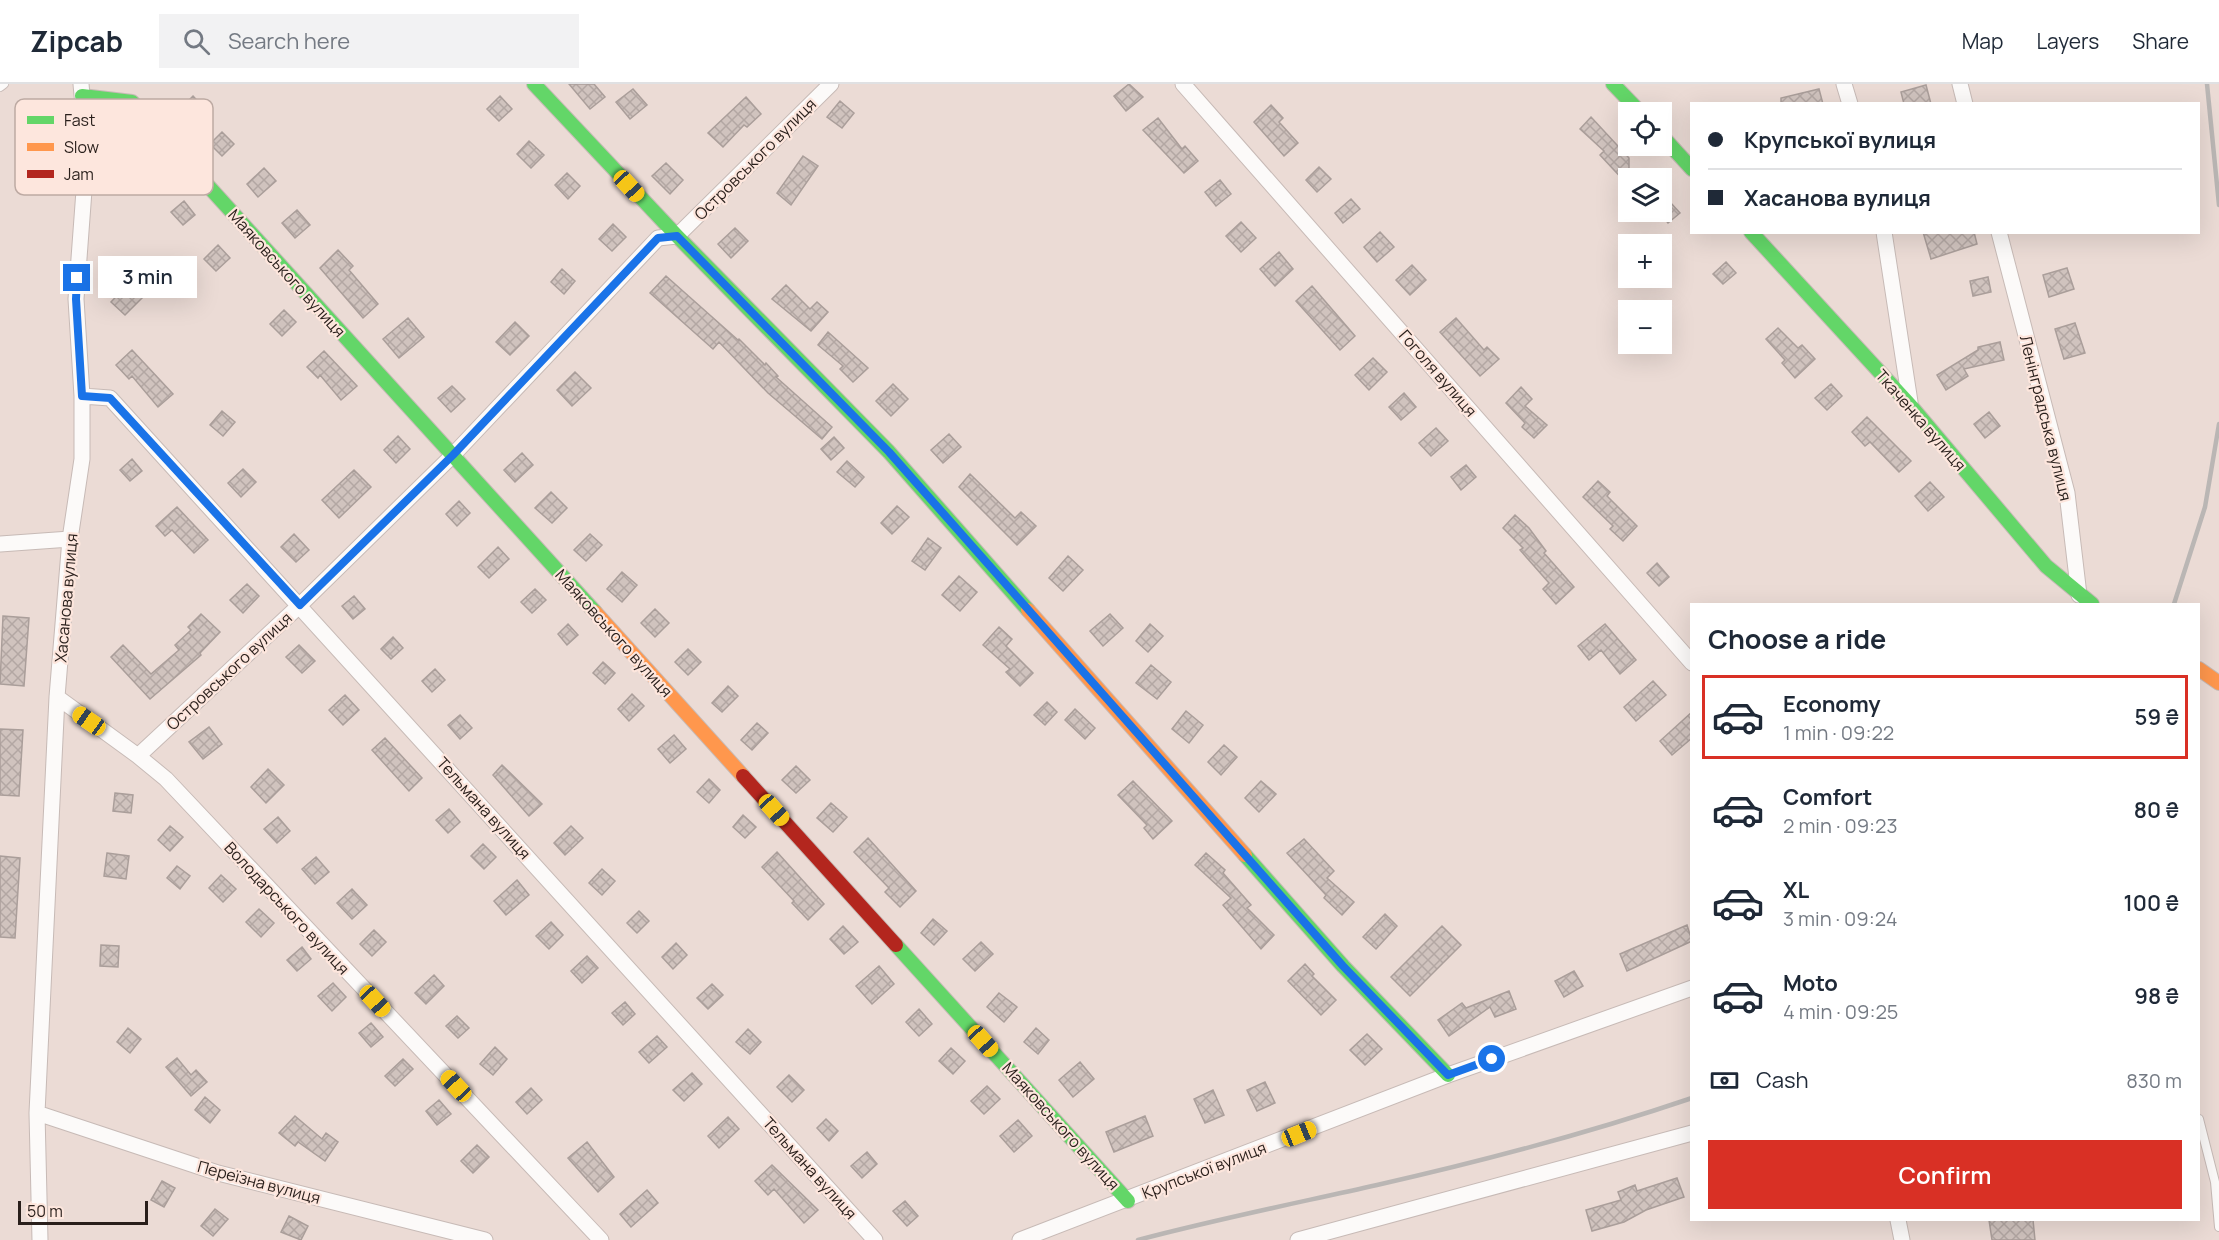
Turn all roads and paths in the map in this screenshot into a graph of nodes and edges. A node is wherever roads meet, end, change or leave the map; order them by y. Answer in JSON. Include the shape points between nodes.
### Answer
{"nodes":[{"id":1,"x":534,"y":84,"type":"edge"},
{"id":2,"x":831,"y":84,"type":"edge"},
{"id":3,"x":1183,"y":84,"type":"edge"},
{"id":4,"x":1613,"y":84,"type":"edge"},
{"id":5,"x":1844,"y":84,"type":"edge"},
{"id":6,"x":1960,"y":84,"type":"edge"},
{"id":7,"x":82,"y":90,"type":"edge"},
{"id":8,"x":120,"y":99,"type":"edge"},
{"id":9,"x":1630,"y":102,"type":"edge"},
{"id":10,"x":1849,"y":102,"type":"edge"},
{"id":11,"x":1964,"y":102,"type":"edge"},
{"id":12,"x":1672,"y":147,"type":"edge"},
{"id":13,"x":1690,"y":167,"type":"edge"},
{"id":14,"x":213,"y":191,"type":"edge"},
{"id":15,"x":84,"y":195,"type":"edge"},
{"id":16,"x":1753,"y":234,"type":"edge"},
{"id":17,"x":1884,"y":234,"type":"edge"},
{"id":18,"x":2000,"y":234,"type":"edge"},
{"id":19,"x":677,"y":236,"type":"junction"},
{"id":20,"x":82,"y":396,"type":"junction"},
{"id":21,"x":1910,"y":405,"type":"junction"},
{"id":22,"x":453,"y":455,"type":"junction"},
{"id":23,"x":70,"y":539,"type":"junction"},
{"id":24,"x":0,"y":544,"type":"edge"},
{"id":25,"x":2082,"y":602,"type":"edge"},
{"id":26,"x":300,"y":605,"type":"junction"},
{"id":27,"x":1690,"y":661,"type":"edge"},
{"id":28,"x":2200,"y":671,"type":"edge"},
{"id":29,"x":2219,"y":683,"type":"edge"},
{"id":30,"x":57,"y":697,"type":"junction"},
{"id":31,"x":138,"y":756,"type":"junction"},
{"id":32,"x":1690,"y":988,"type":"edge"},
{"id":33,"x":1448,"y":1075,"type":"junction"},
{"id":34,"x":37,"y":1113,"type":"junction"},
{"id":35,"x":2200,"y":1123,"type":"edge"},
{"id":36,"x":1690,"y":1134,"type":"edge"},
{"id":37,"x":1128,"y":1201,"type":"junction"},
{"id":38,"x":1898,"y":1221,"type":"edge"},
{"id":39,"x":2219,"y":1227,"type":"edge"},
{"id":40,"x":454,"y":1236,"type":"edge"},
{"id":41,"x":40,"y":1240,"type":"edge"},
{"id":42,"x":485,"y":1240,"type":"edge"},
{"id":43,"x":601,"y":1240,"type":"edge"},
{"id":44,"x":875,"y":1240,"type":"edge"},
{"id":45,"x":1020,"y":1240,"type":"edge"},
{"id":46,"x":1298,"y":1240,"type":"edge"},
{"id":47,"x":1902,"y":1240,"type":"edge"}],
"edges":[{"from":1,"to":19,"type":"street"},
{"from":2,"to":19,"type":"street","name":"Островського вулиця"},
{"from":3,"to":27,"type":"street","name":"Гоголя вулиця"},
{"from":4,"to":9,"type":"street"},
{"from":5,"to":10,"type":"street"},
{"from":6,"to":11,"type":"street"},
{"from":7,"to":8,"type":"street","name":"Маяковського вулиця"},
{"from":12,"to":13,"type":"street"},
{"from":14,"to":22,"type":"street","name":"Маяковського вулиця"},
{"from":15,"to":20,"type":"street","name":"Хасанова вулиця","via":[[76,299]]},
{"from":16,"to":21,"type":"street","name":"Ткаченка вулиця"},
{"from":17,"to":21,"type":"street"},
{"from":18,"to":25,"type":"street","name":"Ленінградська вулиця","via":[[2067,493]]},
{"from":19,"to":22,"type":"street","name":"Островського вулиця","via":[[658,238]]},
{"from":19,"to":33,"type":"street","via":[[889,452],[1343,966]]},
{"from":20,"to":23,"type":"street","name":"Хасанова вулиця","via":[[82,459]]},
{"from":20,"to":26,"type":"street","name":"Тельмана вулиця","via":[[110,398]]},
{"from":21,"to":25,"type":"street","name":"Ткаченка вулиця","via":[[2046,566]]},
{"from":22,"to":26,"type":"street","name":"Островського вулиця"},
{"from":22,"to":37,"type":"street","name":"Маяковського вулиця"},
{"from":23,"to":24,"type":"street"},
{"from":23,"to":30,"type":"street","name":"Хасанова вулиця"},
{"from":26,"to":31,"type":"street","name":"Островського вулиця"},
{"from":26,"to":44,"type":"street","name":"Тельмана вулиця"},
{"from":28,"to":29,"type":"street"},
{"from":30,"to":31,"type":"street","name":"Володарського вулиця"},
{"from":30,"to":34,"type":"street","name":"Хасанова вулиця"},
{"from":31,"to":43,"type":"street","name":"Володарського вулиця","via":[[166,779]]},
{"from":32,"to":33,"type":"street","name":"Крупської вулиця"},
{"from":33,"to":37,"type":"street","name":"Крупської вулиця"},
{"from":34,"to":40,"type":"street","name":"Переїзна вулиця","via":[[218,1173]]},
{"from":34,"to":41,"type":"street","name":"Хасанова вулиця"},
{"from":35,"to":39,"type":"lane","via":[[2215,1182]]},
{"from":36,"to":46,"type":"street"},
{"from":37,"to":45,"type":"street","name":"Крупської вулиця"},
{"from":38,"to":47,"type":"street"},
{"from":40,"to":42,"type":"street","name":"Переїзна вулиця"}]}
